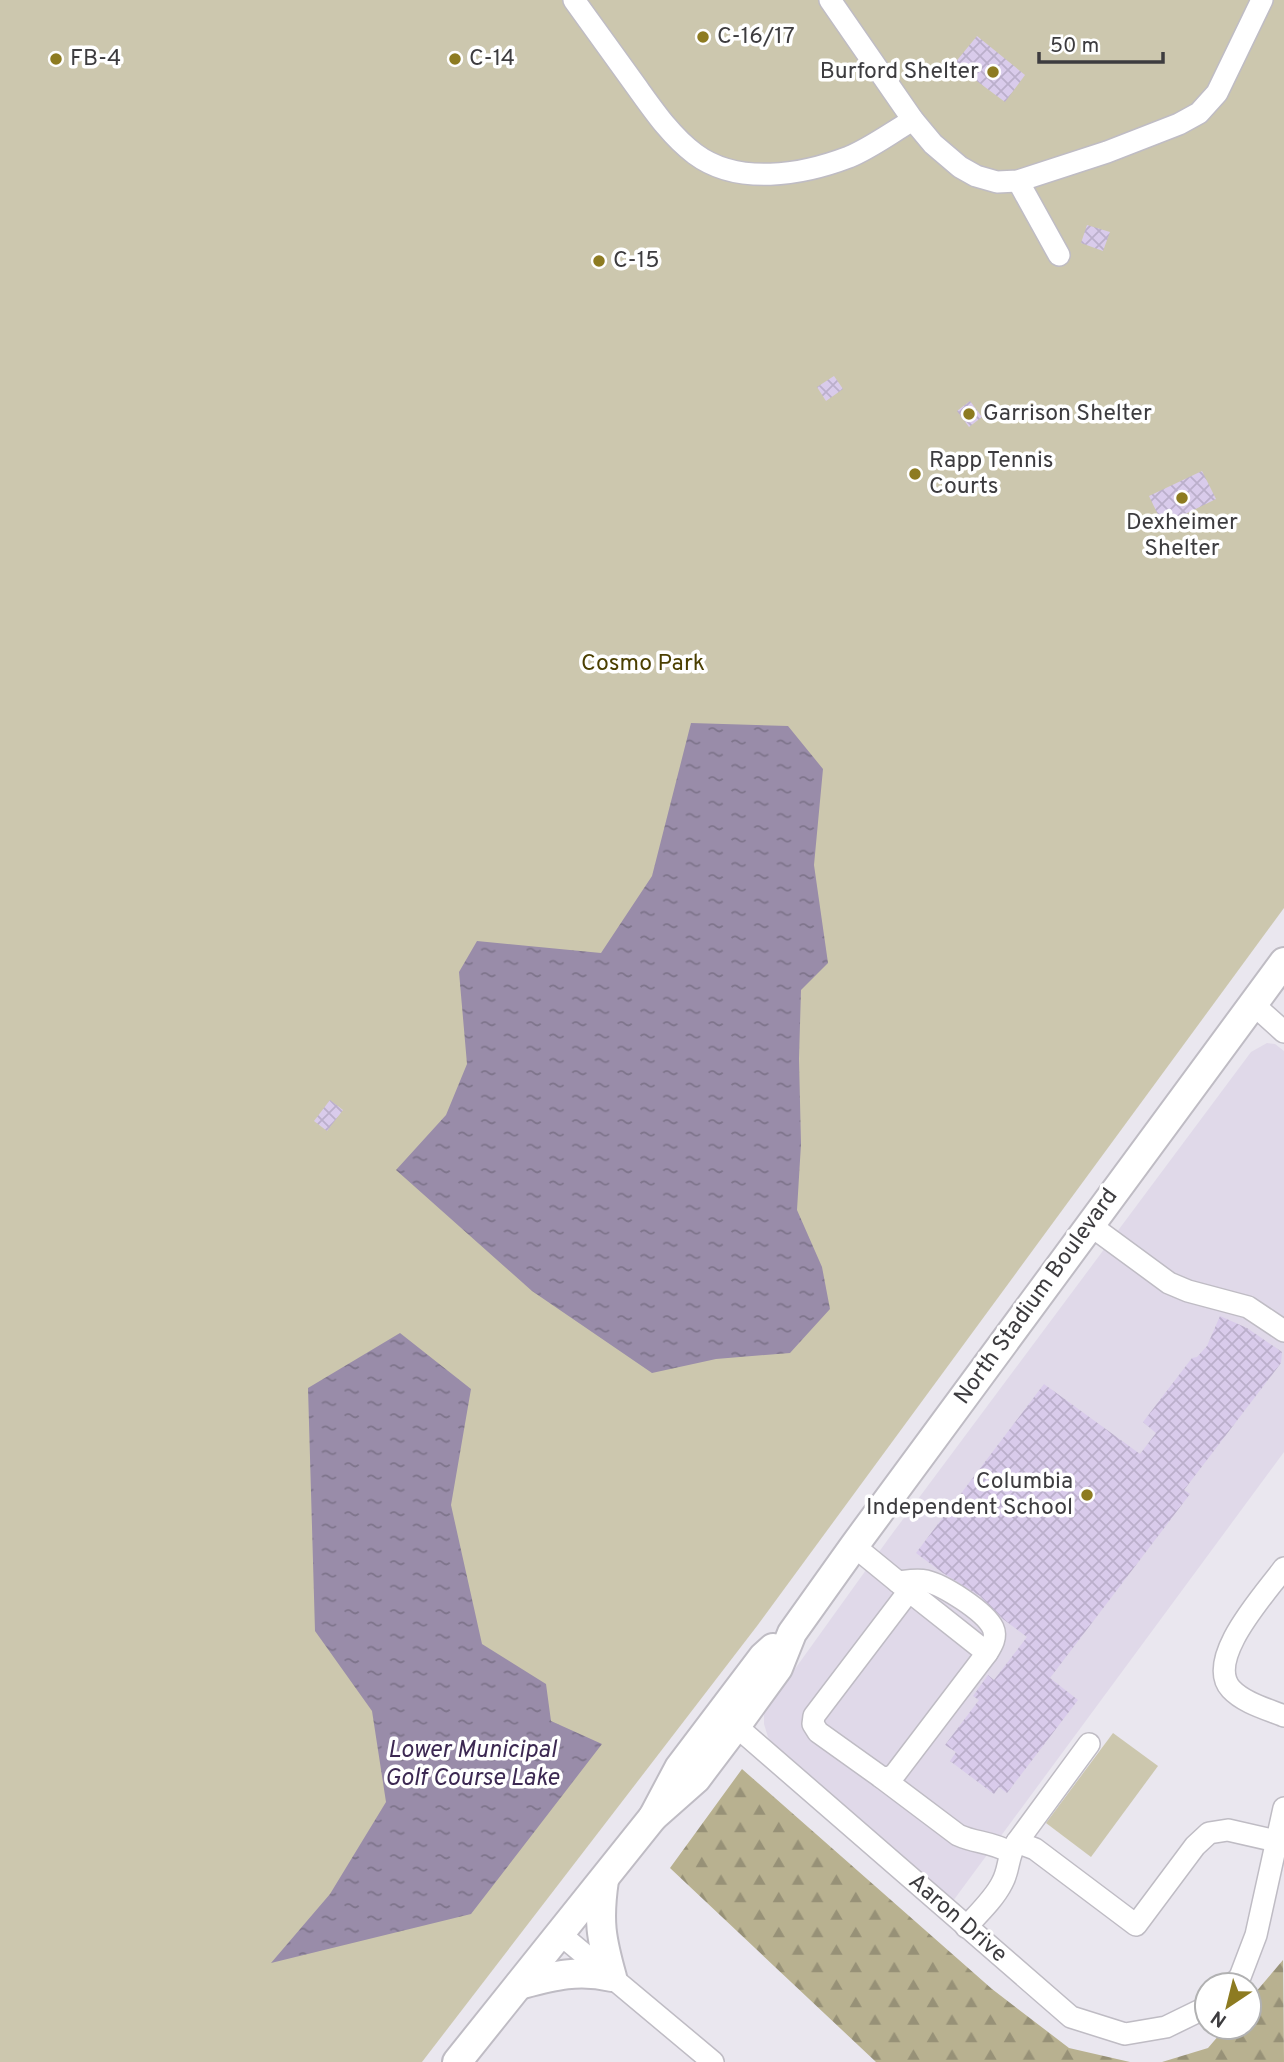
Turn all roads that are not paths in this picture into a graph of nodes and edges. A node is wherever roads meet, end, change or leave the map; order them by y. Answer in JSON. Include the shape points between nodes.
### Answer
{"nodes":[{"id":1,"x":574,"y":0,"type":"edge"},
{"id":2,"x":830,"y":0,"type":"edge"},
{"id":3,"x":1262,"y":0,"type":"edge"},
{"id":4,"x":914,"y":120,"type":"junction"},
{"id":5,"x":1017,"y":181,"type":"junction"},
{"id":6,"x":1059,"y":255,"type":"dead end"},
{"id":7,"x":1284,"y":962,"type":"edge"},
{"id":8,"x":1253,"y":1004,"type":"junction"},
{"id":9,"x":1284,"y":1032,"type":"edge"},
{"id":10,"x":1090,"y":1225,"type":"junction"},
{"id":11,"x":1284,"y":1331,"type":"edge"},
{"id":12,"x":854,"y":1546,"type":"junction"},
{"id":13,"x":1284,"y":1568,"type":"edge"},
{"id":14,"x":904,"y":1586,"type":"junction"},
{"id":15,"x":792,"y":1633,"type":"junction"},
{"id":16,"x":1284,"y":1716,"type":"edge"},
{"id":17,"x":736,"y":1726,"type":"junction"},
{"id":18,"x":1088,"y":1744,"type":"dead end"},
{"id":19,"x":881,"y":1777,"type":"junction"},
{"id":20,"x":1284,"y":1808,"type":"edge"},
{"id":21,"x":653,"y":1817,"type":"junction"},
{"id":22,"x":1013,"y":1847,"type":"junction"},
{"id":23,"x":1277,"y":1855,"type":"edge"},
{"id":24,"x":604,"y":1880,"type":"junction"},
{"id":25,"x":967,"y":1927,"type":"junction"},
{"id":26,"x":560,"y":1934,"type":"junction"},
{"id":27,"x":1242,"y":1971,"type":"edge"},
{"id":28,"x":612,"y":1977,"type":"junction"},
{"id":29,"x":519,"y":1985,"type":"junction"},
{"id":30,"x":1193,"y":2014,"type":"edge"},
{"id":31,"x":690,"y":2055,"type":"edge"},
{"id":32,"x":457,"y":2062,"type":"edge"},
{"id":33,"x":713,"y":2062,"type":"edge"}],
"edges":[{"from":1,"to":4,"type":"street","via":[[668,130],[696,156],[722,168],[751,174],[789,173],[851,156]]},
{"from":2,"to":4,"type":"street"},
{"from":3,"to":5,"type":"street","via":[[1217,93],[1199,113],[1107,152]]},
{"from":4,"to":5,"type":"street","via":[[960,167],[997,182]]},
{"from":5,"to":6,"type":"street"},
{"from":7,"to":8,"type":"main road","name":"North Stadium Boulevard"},
{"from":8,"to":9,"type":"street"},
{"from":8,"to":10,"type":"main road","name":"North Stadium Boulevard"},
{"from":10,"to":11,"type":"street","via":[[1169,1283],[1248,1307]]},
{"from":10,"to":12,"type":"main road","name":"North Stadium Boulevard"},
{"from":12,"to":14,"type":"street"},
{"from":12,"to":15,"type":"main road","name":"North Stadium Boulevard"},
{"from":13,"to":16,"type":"street","via":[[1230,1643],[1223,1666],[1230,1687]]},
{"from":14,"to":19,"type":"street","via":[[814,1716],[813,1724]]},
{"from":14,"to":19,"type":"street","via":[[922,1580],[942,1586],[985,1617],[994,1629],[993,1643],[895,1774]]},
{"from":15,"to":17,"type":"main road","name":"North Stadium Boulevard","via":[[778,1668]]},
{"from":15,"to":21,"type":"main road","name":"North Stadium Boulevard","via":[[754,1668],[679,1768]]},
{"from":17,"to":21,"type":"main road","name":"North Stadium Boulevard","via":[[696,1779]]},
{"from":17,"to":25,"type":"street","name":"Aaron Drive"},
{"from":18,"to":22,"type":"street"},
{"from":19,"to":22,"type":"street","via":[[958,1835]]},
{"from":20,"to":23,"type":"street"},
{"from":21,"to":24,"type":"main road","name":"North Stadium Boulevard"},
{"from":22,"to":23,"type":"street","via":[[1035,1849],[1136,1925],[1209,1833],[1228,1830]]},
{"from":22,"to":25,"type":"street","via":[[1001,1886]]},
{"from":23,"to":27,"type":"street"},
{"from":24,"to":26,"type":"main road","name":"North Stadium Boulevard"},
{"from":24,"to":28,"type":"main road","via":[[599,1912]]},
{"from":25,"to":30,"type":"street","name":"Aaron Drive","via":[[1071,2017],[1125,2034],[1166,2027]]},
{"from":26,"to":28,"type":"street"},
{"from":26,"to":29,"type":"main road","name":"North Stadium Boulevard"},
{"from":28,"to":29,"type":"main road","via":[[569,1972]]},
{"from":28,"to":31,"type":"street"},
{"from":29,"to":32,"type":"main road","name":"North Stadium Boulevard"},
{"from":31,"to":33,"type":"street"}]}
